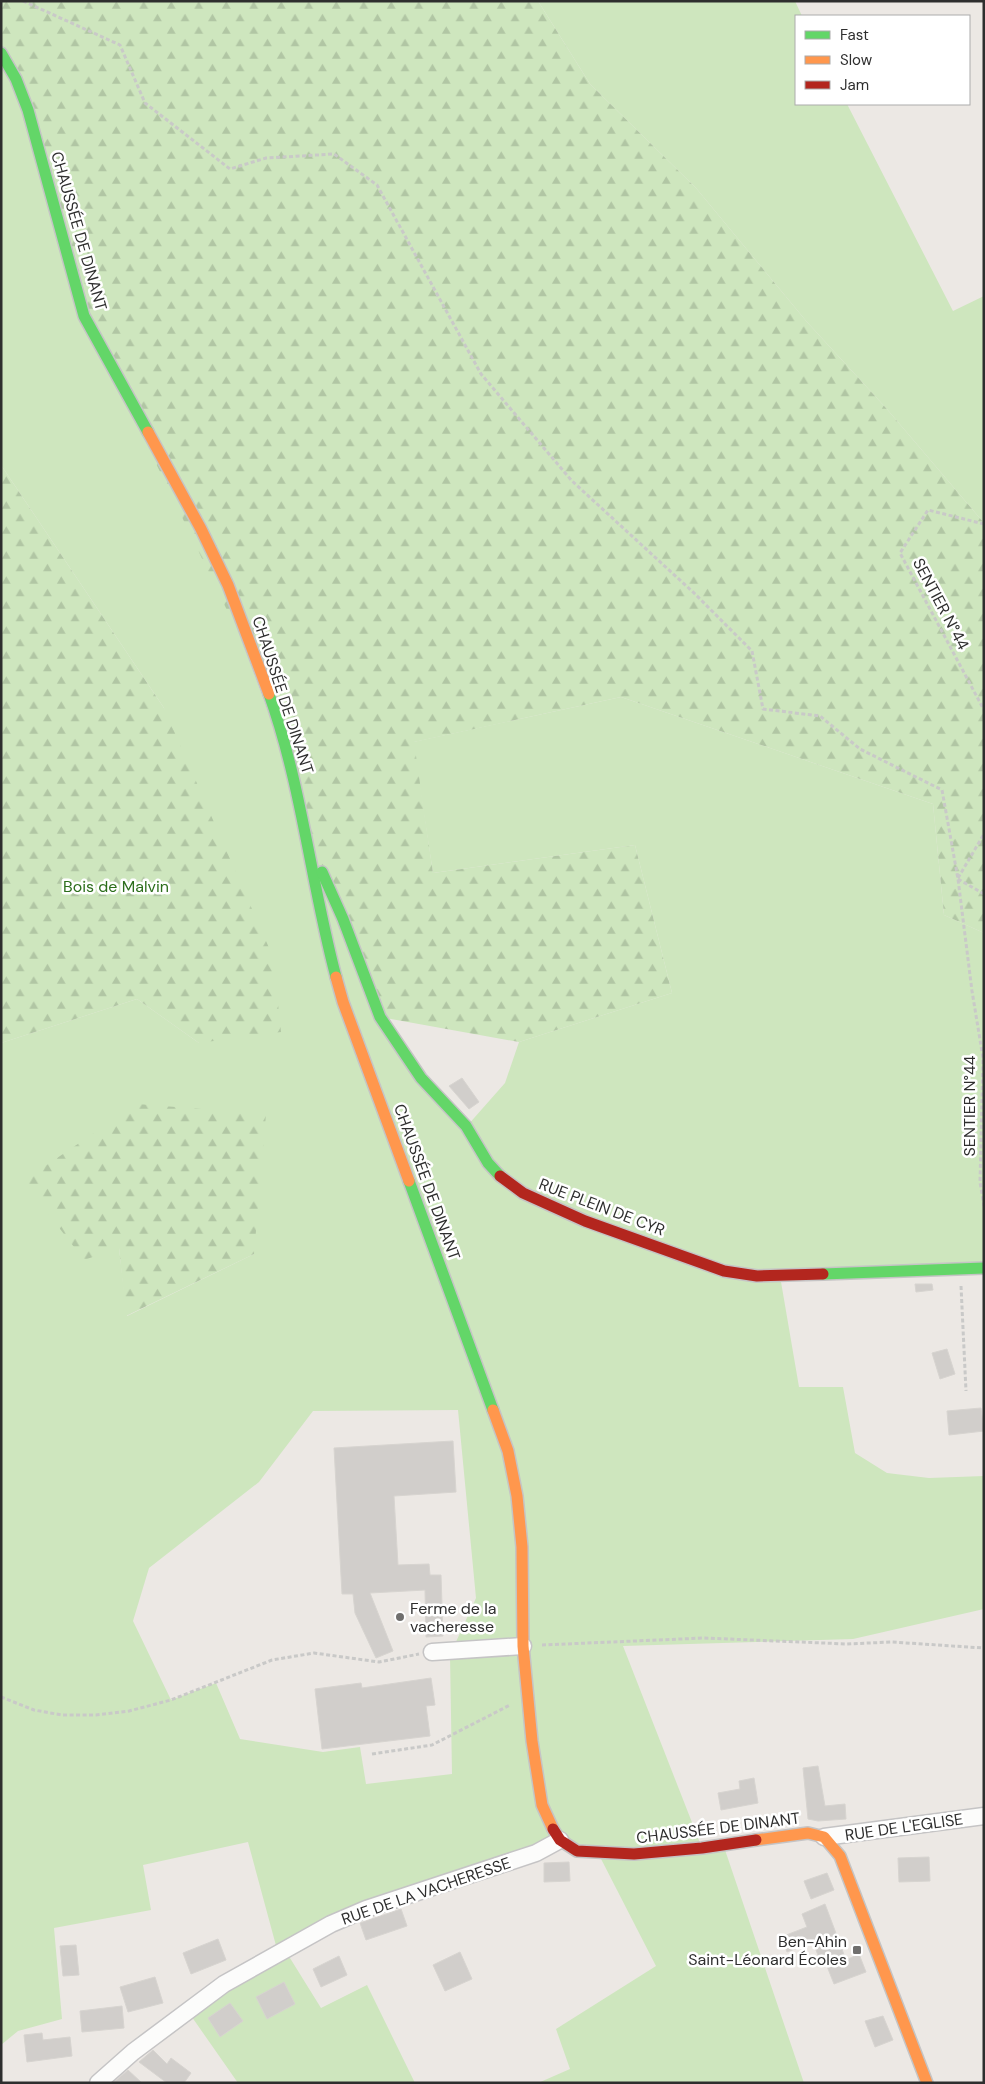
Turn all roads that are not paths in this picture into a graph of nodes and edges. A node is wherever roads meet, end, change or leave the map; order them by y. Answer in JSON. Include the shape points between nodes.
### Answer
{"nodes":[{"id":1,"x":1,"y":53,"type":"edge"},
{"id":2,"x":308,"y":855,"type":"junction"},
{"id":3,"x":984,"y":1268,"type":"edge"},
{"id":4,"x":523,"y":1646,"type":"junction"},
{"id":5,"x":432,"y":1652,"type":"road end"},
{"id":6,"x":984,"y":1816,"type":"edge"},
{"id":7,"x":824,"y":1837,"type":"junction"},
{"id":8,"x":560,"y":1840,"type":"junction"},
{"id":9,"x":98,"y":2083,"type":"edge"},
{"id":10,"x":927,"y":2083,"type":"edge"}],
"edges":[{"from":1,"to":2,"type":"main road","name":"CHAUSSÉE DE DINANT","via":[[36,136],[84,316],[201,528],[250,641],[293,772]]},
{"from":2,"to":3,"type":"main road","name":"RUE PLEIN DE CYR","via":[[321,868],[380,1017],[421,1078],[466,1126],[488,1163],[502,1179],[523,1193],[585,1221],[724,1270],[765,1276]]},
{"from":2,"to":4,"type":"main road","name":"CHAUSSÉE DE DINANT","via":[[343,1002],[508,1451],[522,1547]]},
{"from":4,"to":5,"type":"street"},
{"from":4,"to":8,"type":"main road","name":"CHAUSSÉE DE DINANT","via":[[542,1805]]},
{"from":6,"to":7,"type":"street","name":"RUE DE L'EGLISE"},
{"from":7,"to":8,"type":"main road","name":"CHAUSSÉE DE DINANT","via":[[808,1833],[634,1854],[577,1851]]},
{"from":7,"to":10,"type":"main road","via":[[840,1856]]},
{"from":8,"to":9,"type":"street","name":"RUE DE LA VACHERESSE","via":[[536,1853],[366,1909],[331,1924],[224,1984],[133,2052]]}]}
